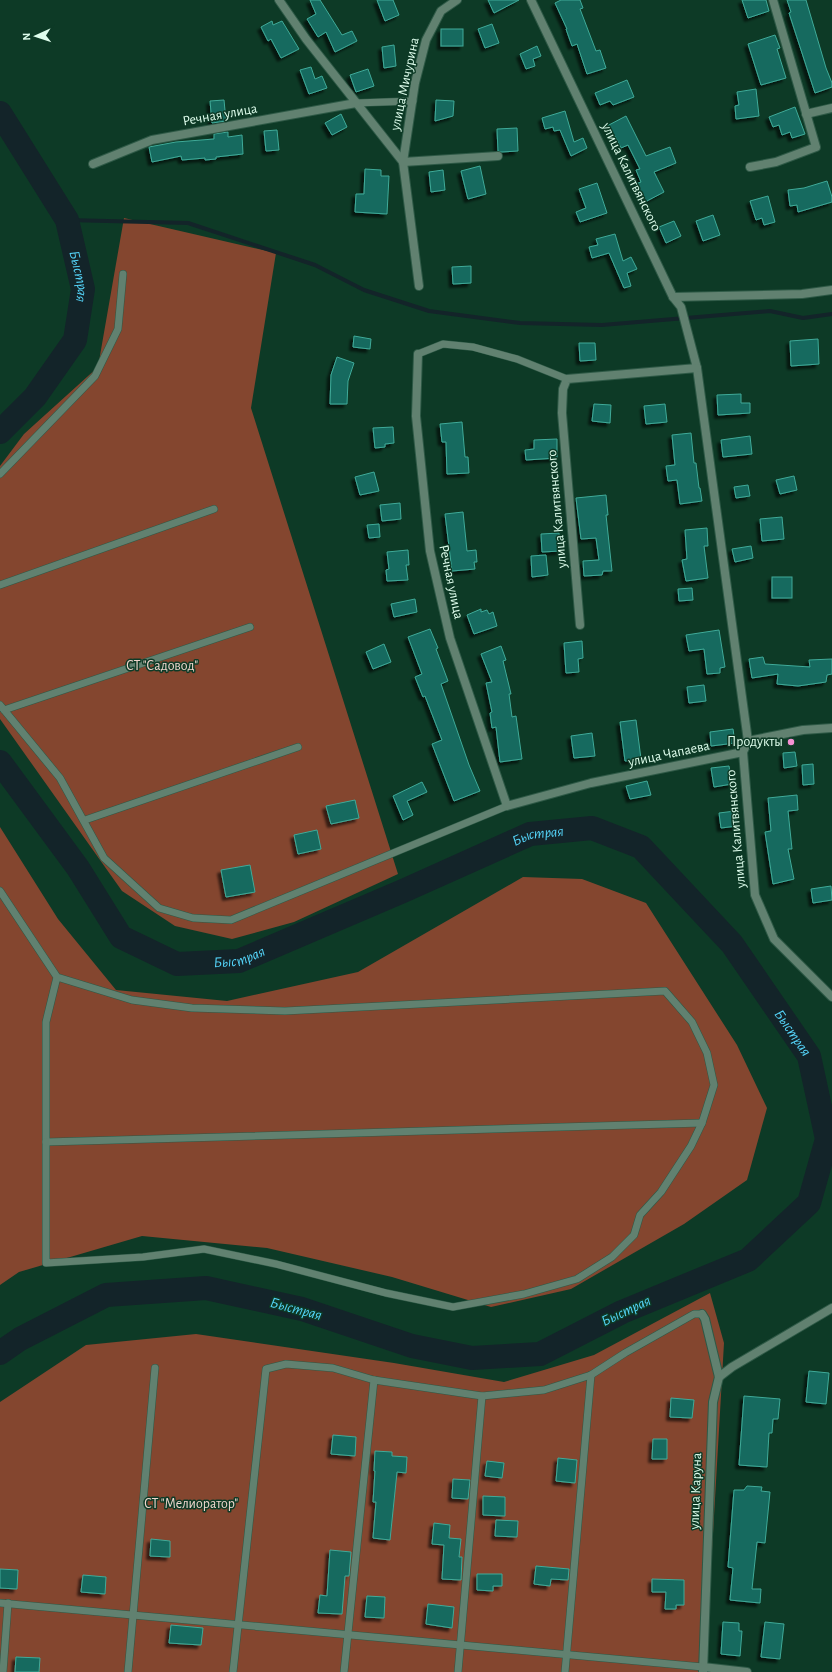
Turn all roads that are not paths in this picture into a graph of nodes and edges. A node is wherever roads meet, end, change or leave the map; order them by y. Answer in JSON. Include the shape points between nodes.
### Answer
{"nodes":[{"id":1,"x":278,"y":0,"type":"edge"},
{"id":2,"x":457,"y":0,"type":"edge"},
{"id":3,"x":531,"y":0,"type":"edge"},
{"id":4,"x":774,"y":0,"type":"edge"},
{"id":5,"x":413,"y":101,"type":"junction"},
{"id":6,"x":356,"y":103,"type":"junction"},
{"id":7,"x":832,"y":108,"type":"edge"},
{"id":8,"x":806,"y":114,"type":"junction"},
{"id":9,"x":498,"y":156,"type":"dead end"},
{"id":10,"x":403,"y":162,"type":"junction"},
{"id":11,"x":93,"y":164,"type":"dead end"},
{"id":12,"x":750,"y":167,"type":"dead end"},
{"id":13,"x":123,"y":274,"type":"dead end"},
{"id":14,"x":419,"y":286,"type":"dead end"},
{"id":15,"x":832,"y":290,"type":"edge"},
{"id":16,"x":673,"y":297,"type":"junction"},
{"id":17,"x":418,"y":354,"type":"joint"},
{"id":18,"x":697,"y":368,"type":"junction"},
{"id":19,"x":567,"y":379,"type":"junction"},
{"id":20,"x":0,"y":474,"type":"edge"},
{"id":21,"x":214,"y":509,"type":"dead end"},
{"id":22,"x":0,"y":585,"type":"edge"},
{"id":23,"x":580,"y":625,"type":"dead end"},
{"id":24,"x":250,"y":627,"type":"dead end"},
{"id":25,"x":2,"y":707,"type":"edge"},
{"id":26,"x":832,"y":728,"type":"edge"},
{"id":27,"x":748,"y":741,"type":"junction"},
{"id":28,"x":298,"y":747,"type":"dead end"},
{"id":29,"x":743,"y":752,"type":"junction"},
{"id":30,"x":507,"y":806,"type":"junction"},
{"id":31,"x":85,"y":820,"type":"junction"},
{"id":32,"x":0,"y":891,"type":"edge"},
{"id":33,"x":57,"y":977,"type":"junction"},
{"id":34,"x":832,"y":997,"type":"edge"},
{"id":35,"x":702,"y":1123,"type":"junction"},
{"id":36,"x":46,"y":1142,"type":"junction"},
{"id":37,"x":832,"y":1308,"type":"edge"},
{"id":38,"x":702,"y":1314,"type":"joint"},
{"id":39,"x":155,"y":1368,"type":"dead end"},
{"id":40,"x":591,"y":1375,"type":"junction"},
{"id":41,"x":719,"y":1378,"type":"junction"},
{"id":42,"x":374,"y":1380,"type":"junction"},
{"id":43,"x":482,"y":1396,"type":"junction"},
{"id":44,"x":4,"y":1603,"type":"edge"},
{"id":45,"x":133,"y":1615,"type":"junction"},
{"id":46,"x":239,"y":1624,"type":"junction"},
{"id":47,"x":348,"y":1634,"type":"junction"},
{"id":48,"x":460,"y":1644,"type":"junction"},
{"id":49,"x":567,"y":1654,"type":"junction"},
{"id":50,"x":703,"y":1669,"type":"edge"},
{"id":51,"x":3,"y":1672,"type":"edge"},
{"id":52,"x":128,"y":1672,"type":"edge"},
{"id":53,"x":233,"y":1672,"type":"edge"},
{"id":54,"x":344,"y":1672,"type":"edge"},
{"id":55,"x":458,"y":1672,"type":"edge"},
{"id":56,"x":565,"y":1672,"type":"edge"},
{"id":57,"x":747,"y":1672,"type":"edge"}],
"edges":[{"from":1,"to":6,"type":"street"},
{"from":2,"to":5,"type":"street","name":"улица Мичурина","via":[[441,11],[426,40]]},
{"from":3,"to":16,"type":"street","name":"улица Калитвянского"},
{"from":4,"to":8,"type":"street"},
{"from":5,"to":6,"type":"lane"},
{"from":5,"to":10,"type":"street","name":"улица Мичурина"},
{"from":6,"to":10,"type":"street"},
{"from":6,"to":11,"type":"street","name":"Речная улица","via":[[152,140]]},
{"from":7,"to":8,"type":"street"},
{"from":8,"to":12,"type":"street","via":[[816,147],[776,162]]},
{"from":9,"to":10,"type":"street"},
{"from":10,"to":14,"type":"street"},
{"from":13,"to":20,"type":"lane","via":[[118,329],[95,376]]},
{"from":15,"to":16,"type":"street","via":[[802,294]]},
{"from":16,"to":18,"type":"street","name":"улица Калитвянского","via":[[681,306]]},
{"from":17,"to":19,"type":"lane","via":[[443,344],[473,347],[517,359]]},
{"from":17,"to":30,"type":"street","name":"Речная улица","via":[[416,416],[430,551],[450,638]]},
{"from":18,"to":19,"type":"street"},
{"from":18,"to":27,"type":"street","name":"улица Калитвянского"},
{"from":19,"to":23,"type":"street","name":"улица Калитвянского","via":[[563,389],[562,413]]},
{"from":21,"to":22,"type":"lane"},
{"from":24,"to":25,"type":"lane"},
{"from":25,"to":31,"type":"lane","via":[[60,778]]},
{"from":26,"to":27,"type":"street","via":[[802,730]]},
{"from":27,"to":29,"type":"street"},
{"from":28,"to":31,"type":"lane"},
{"from":29,"to":30,"type":"street","name":"улица Чапаева","via":[[591,783]]},
{"from":29,"to":34,"type":"street","name":"улица Калитвянского","via":[[755,895],[774,939]]},
{"from":30,"to":31,"type":"lane","via":[[231,920],[192,918],[159,908],[104,858]]},
{"from":32,"to":33,"type":"lane"},
{"from":33,"to":35,"type":"lane","via":[[132,1000],[192,1008],[285,1011],[665,991],[692,1022],[707,1052],[714,1085]]},
{"from":33,"to":36,"type":"lane","via":[[46,1022]]},
{"from":35,"to":36,"type":"lane"},
{"from":35,"to":36,"type":"lane","via":[[691,1146],[661,1192],[640,1215],[634,1235],[612,1257],[577,1279],[524,1294],[453,1307],[204,1249],[143,1257],[46,1263]]},
{"from":37,"to":41,"type":"street","via":[[732,1367]]},
{"from":38,"to":40,"type":"lane","via":[[694,1314]]},
{"from":38,"to":41,"type":"street","name":"улица Каруна"},
{"from":39,"to":45,"type":"lane"},
{"from":40,"to":43,"type":"lane","via":[[544,1390]]},
{"from":40,"to":49,"type":"lane"},
{"from":41,"to":50,"type":"street","name":"улица Каруна","via":[[713,1402]]},
{"from":42,"to":43,"type":"lane"},
{"from":42,"to":46,"type":"lane","via":[[334,1368],[286,1364],[266,1369]]},
{"from":42,"to":47,"type":"lane"},
{"from":43,"to":48,"type":"lane"},
{"from":44,"to":45,"type":"lane"},
{"from":44,"to":51,"type":"lane"},
{"from":45,"to":46,"type":"lane"},
{"from":45,"to":52,"type":"lane"},
{"from":46,"to":47,"type":"lane"},
{"from":46,"to":53,"type":"lane"},
{"from":47,"to":48,"type":"lane"},
{"from":47,"to":54,"type":"lane"},
{"from":48,"to":49,"type":"lane"},
{"from":48,"to":55,"type":"lane"},
{"from":49,"to":50,"type":"lane"},
{"from":49,"to":56,"type":"lane"},
{"from":50,"to":57,"type":"street"}]}
